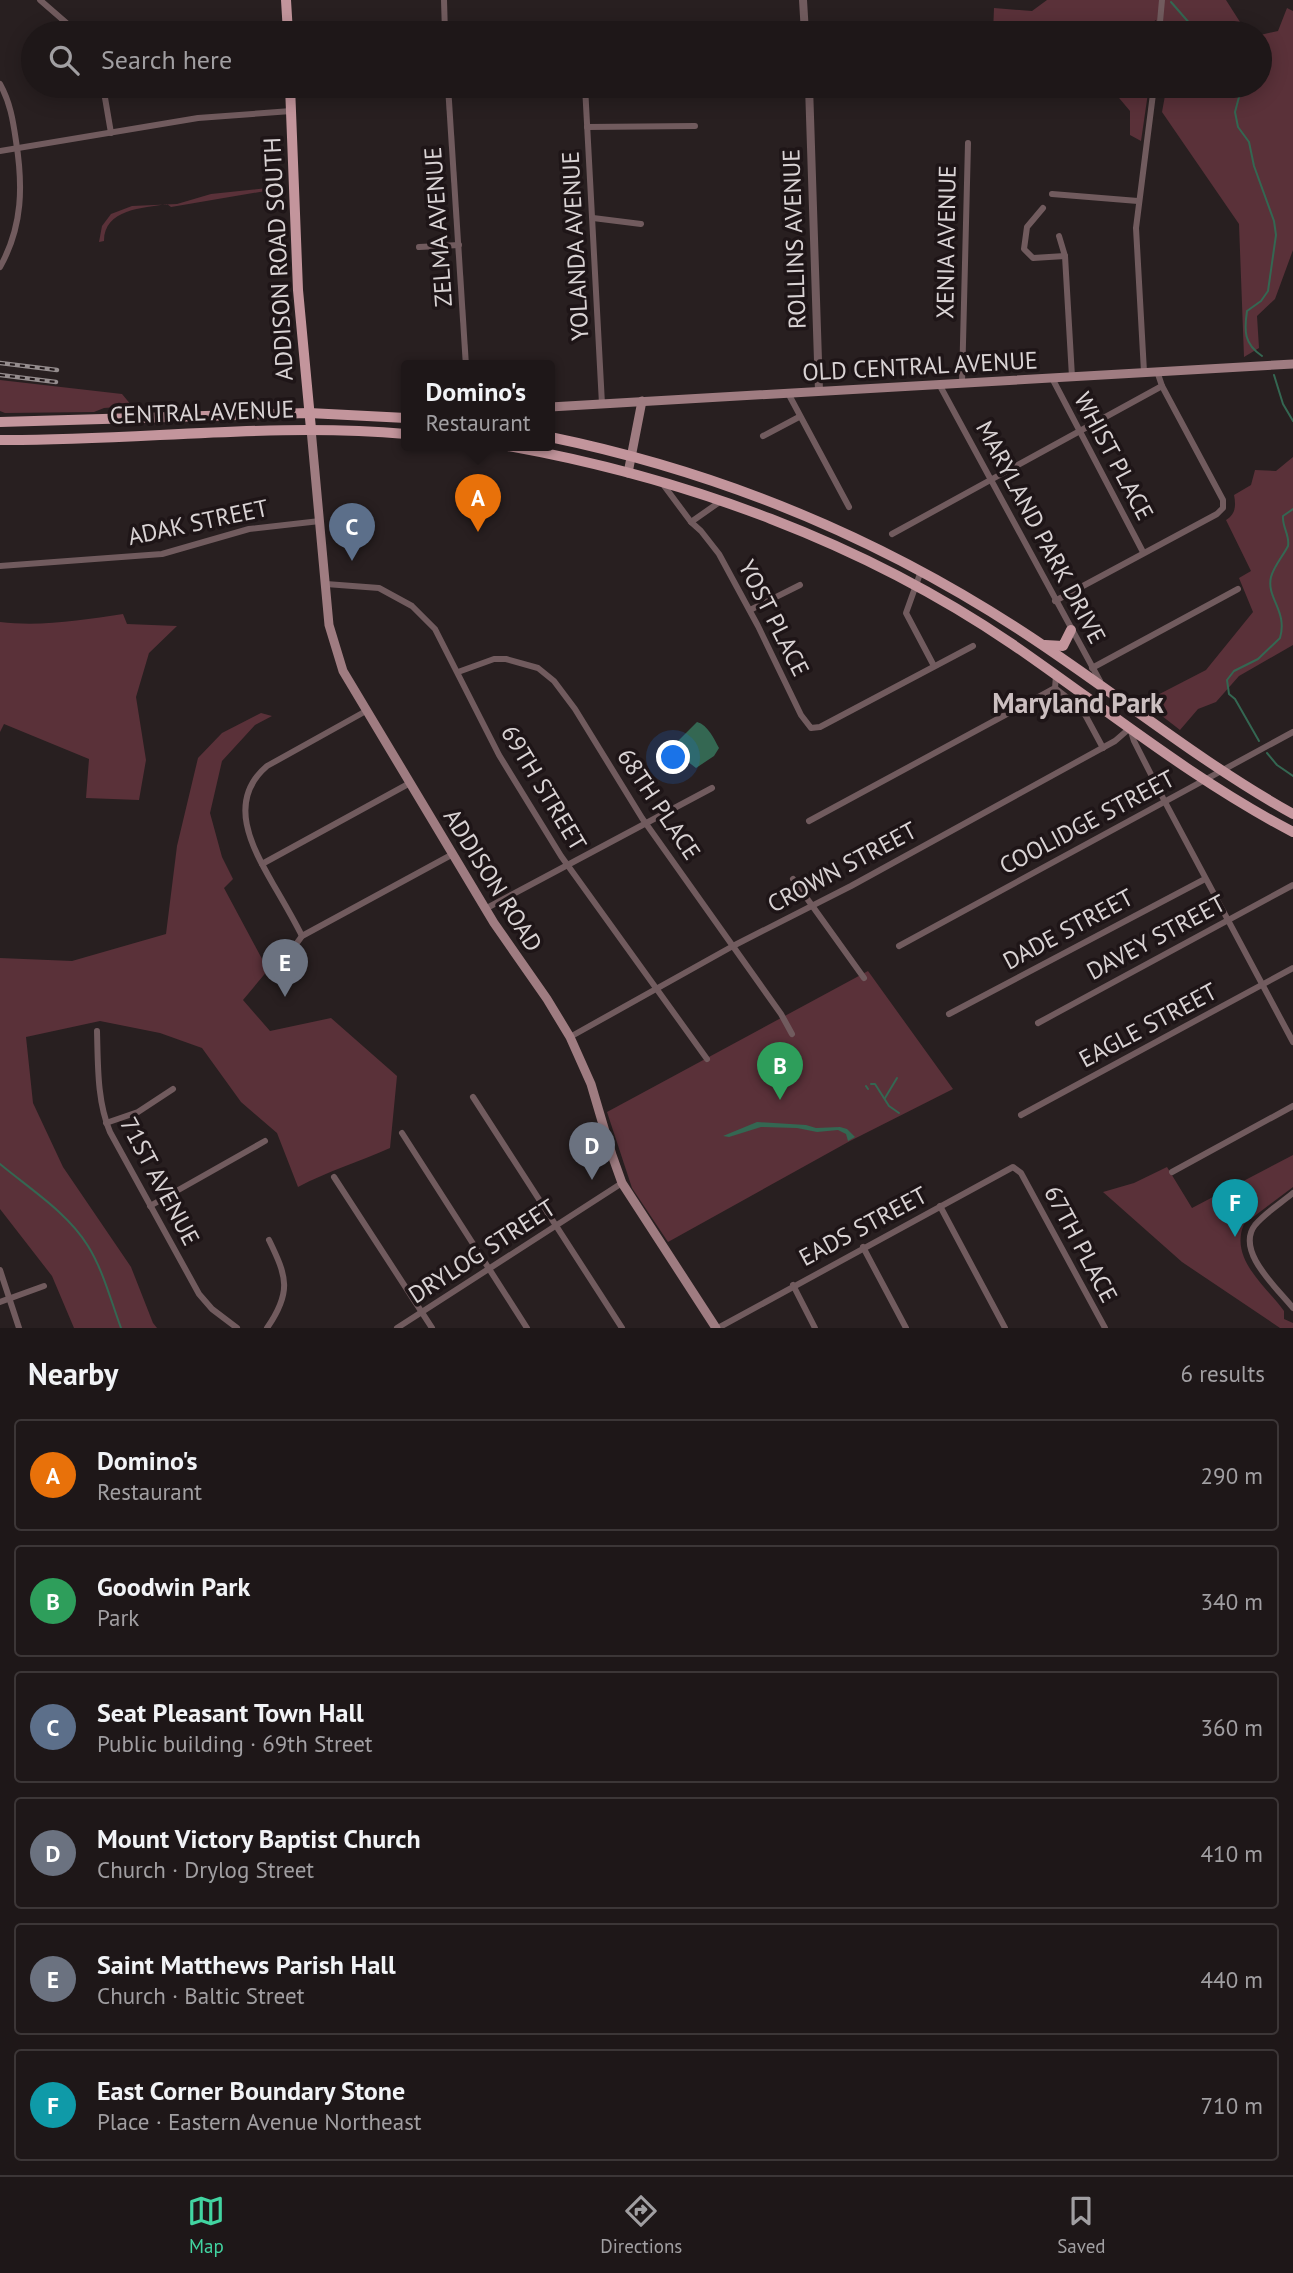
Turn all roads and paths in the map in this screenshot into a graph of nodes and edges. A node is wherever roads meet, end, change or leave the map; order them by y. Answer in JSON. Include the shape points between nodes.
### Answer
{"nodes":[{"id":1,"x":40,"y":0,"type":"edge"},
{"id":2,"x":286,"y":0,"type":"edge"},
{"id":3,"x":443,"y":0,"type":"edge"},
{"id":4,"x":803,"y":0,"type":"edge"},
{"id":5,"x":1162,"y":0,"type":"edge"},
{"id":6,"x":64,"y":21,"type":"edge"},
{"id":7,"x":287,"y":21,"type":"edge"},
{"id":8,"x":444,"y":21,"type":"edge"},
{"id":9,"x":804,"y":21,"type":"edge"},
{"id":10,"x":1160,"y":21,"type":"edge"},
{"id":11,"x":0,"y":84,"type":"edge"},
{"id":12,"x":105,"y":98,"type":"edge"},
{"id":13,"x":290,"y":98,"type":"edge"},
{"id":14,"x":449,"y":98,"type":"edge"},
{"id":15,"x":586,"y":98,"type":"edge"},
{"id":16,"x":809,"y":98,"type":"edge"},
{"id":17,"x":1152,"y":98,"type":"edge"},
{"id":18,"x":291,"y":111,"type":"junction"},
{"id":19,"x":695,"y":126,"type":"dead end"},
{"id":20,"x":587,"y":127,"type":"junction"},
{"id":21,"x":111,"y":133,"type":"junction"},
{"id":22,"x":968,"y":143,"type":"dead end"},
{"id":23,"x":17,"y":148,"type":"junction"},
{"id":24,"x":0,"y":151,"type":"edge"},
{"id":25,"x":1052,"y":194,"type":"dead end"},
{"id":26,"x":1138,"y":201,"type":"junction"},
{"id":27,"x":1043,"y":208,"type":"dead end"},
{"id":28,"x":593,"y":218,"type":"junction"},
{"id":29,"x":641,"y":224,"type":"dead end"},
{"id":30,"x":1059,"y":236,"type":"dead end"},
{"id":31,"x":459,"y":245,"type":"junction"},
{"id":32,"x":419,"y":247,"type":"dead end"},
{"id":33,"x":1065,"y":256,"type":"junction"},
{"id":34,"x":0,"y":267,"type":"edge"},
{"id":35,"x":466,"y":360,"type":"edge"},
{"id":36,"x":1293,"y":364,"type":"edge"},
{"id":37,"x":1157,"y":371,"type":"junction"},
{"id":38,"x":1144,"y":372,"type":"junction"},
{"id":39,"x":1072,"y":377,"type":"junction"},
{"id":40,"x":1052,"y":378,"type":"junction"},
{"id":41,"x":962,"y":383,"type":"junction"},
{"id":42,"x":939,"y":384,"type":"junction"},
{"id":43,"x":1162,"y":386,"type":"junction"},
{"id":44,"x":819,"y":391,"type":"junction"},
{"id":45,"x":788,"y":393,"type":"junction"},
{"id":46,"x":642,"y":401,"type":"junction"},
{"id":47,"x":602,"y":404,"type":"junction"},
{"id":48,"x":555,"y":407,"type":"edge"},
{"id":49,"x":309,"y":413,"type":"junction"},
{"id":50,"x":161,"y":416,"type":"junction"},
{"id":51,"x":401,"y":417,"type":"edge"},
{"id":52,"x":799,"y":417,"type":"junction"},
{"id":53,"x":0,"y":422,"type":"edge"},
{"id":54,"x":311,"y":429,"type":"junction"},
{"id":55,"x":1079,"y":432,"type":"junction"},
{"id":56,"x":401,"y":434,"type":"edge"},
{"id":57,"x":763,"y":436,"type":"dead end"},
{"id":58,"x":104,"y":438,"type":"junction"},
{"id":59,"x":555,"y":439,"type":"edge"},
{"id":60,"x":0,"y":440,"type":"edge"},
{"id":61,"x":530,"y":451,"type":"edge"},
{"id":62,"x":631,"y":456,"type":"junction"},
{"id":63,"x":628,"y":473,"type":"junction"},
{"id":64,"x":990,"y":481,"type":"junction"},
{"id":65,"x":661,"y":482,"type":"junction"},
{"id":66,"x":721,"y":501,"type":"junction"},
{"id":67,"x":849,"y":507,"type":"dead end"},
{"id":68,"x":320,"y":521,"type":"junction"},
{"id":69,"x":691,"y":522,"type":"junction"},
{"id":70,"x":892,"y":534,"type":"dead end"},
{"id":71,"x":1143,"y":552,"type":"junction"},
{"id":72,"x":0,"y":566,"type":"edge"},
{"id":73,"x":921,"y":571,"type":"junction"},
{"id":74,"x":326,"y":584,"type":"junction"},
{"id":75,"x":800,"y":585,"type":"dead end"},
{"id":76,"x":914,"y":587,"type":"junction"},
{"id":77,"x":1238,"y":589,"type":"dead end"},
{"id":78,"x":1055,"y":601,"type":"junction"},
{"id":79,"x":750,"y":610,"type":"junction"},
{"id":80,"x":1071,"y":630,"type":"junction"},
{"id":81,"x":1042,"y":645,"type":"junction"},
{"id":82,"x":973,"y":646,"type":"dead end"},
{"id":83,"x":934,"y":666,"type":"junction"},
{"id":84,"x":1092,"y":668,"type":"junction"},
{"id":85,"x":458,"y":672,"type":"junction"},
{"id":86,"x":1055,"y":682,"type":"junction"},
{"id":87,"x":1112,"y":696,"type":"junction"},
{"id":88,"x":366,"y":711,"type":"junction"},
{"id":89,"x":1130,"y":728,"type":"junction"},
{"id":90,"x":1293,"y":732,"type":"edge"},
{"id":91,"x":1103,"y":748,"type":"junction"},
{"id":92,"x":1222,"y":772,"type":"junction"},
{"id":93,"x":1205,"y":781,"type":"junction"},
{"id":94,"x":410,"y":783,"type":"junction"},
{"id":95,"x":712,"y":788,"type":"dead end"},
{"id":96,"x":1165,"y":802,"type":"junction"},
{"id":97,"x":1293,"y":814,"type":"edge"},
{"id":98,"x":809,"y":821,"type":"dead end"},
{"id":99,"x":646,"y":824,"type":"junction"},
{"id":100,"x":1293,"y":832,"type":"edge"},
{"id":101,"x":453,"y":854,"type":"junction"},
{"id":102,"x":262,"y":863,"type":"junction"},
{"id":103,"x":567,"y":865,"type":"junction"},
{"id":104,"x":793,"y":879,"type":"dead end"},
{"id":105,"x":1205,"y":879,"type":"junction"},
{"id":106,"x":1293,"y":885,"type":"edge"},
{"id":107,"x":813,"y":905,"type":"junction"},
{"id":108,"x":485,"y":909,"type":"junction"},
{"id":109,"x":1227,"y":920,"type":"junction"},
{"id":110,"x":302,"y":936,"type":"junction"},
{"id":111,"x":733,"y":946,"type":"junction"},
{"id":112,"x":899,"y":946,"type":"dead end"},
{"id":113,"x":1293,"y":968,"type":"edge"},
{"id":114,"x":864,"y":978,"type":"dead end"},
{"id":115,"x":286,"y":981,"type":"dead end"},
{"id":116,"x":1262,"y":985,"type":"junction"},
{"id":117,"x":656,"y":988,"type":"junction"},
{"id":118,"x":948,"y":1014,"type":"dead end"},
{"id":119,"x":1038,"y":1023,"type":"dead end"},
{"id":120,"x":97,"y":1031,"type":"dead end"},
{"id":121,"x":792,"y":1034,"type":"dead end"},
{"id":122,"x":570,"y":1037,"type":"junction"},
{"id":123,"x":1293,"y":1042,"type":"edge"},
{"id":124,"x":707,"y":1059,"type":"dead end"},
{"id":125,"x":173,"y":1089,"type":"dead end"},
{"id":126,"x":473,"y":1097,"type":"dead end"},
{"id":127,"x":1293,"y":1106,"type":"edge"},
{"id":128,"x":1021,"y":1115,"type":"dead end"},
{"id":129,"x":106,"y":1123,"type":"junction"},
{"id":130,"x":402,"y":1133,"type":"dead end"},
{"id":131,"x":265,"y":1141,"type":"dead end"},
{"id":132,"x":1172,"y":1172,"type":"dead end"},
{"id":133,"x":334,"y":1177,"type":"dead end"},
{"id":134,"x":1023,"y":1177,"type":"joint"},
{"id":135,"x":622,"y":1183,"type":"junction"},
{"id":136,"x":1293,"y":1193,"type":"edge"},
{"id":137,"x":150,"y":1206,"type":"junction"},
{"id":138,"x":940,"y":1206,"type":"junction"},
{"id":139,"x":555,"y":1226,"type":"junction"},
{"id":140,"x":269,"y":1240,"type":"dead end"},
{"id":141,"x":863,"y":1247,"type":"junction"},
{"id":142,"x":489,"y":1269,"type":"junction"},
{"id":143,"x":0,"y":1270,"type":"edge"},
{"id":144,"x":793,"y":1285,"type":"junction"},
{"id":145,"x":44,"y":1286,"type":"dead end"},
{"id":146,"x":9,"y":1299,"type":"junction"},
{"id":147,"x":0,"y":1302,"type":"edge"},
{"id":148,"x":1293,"y":1308,"type":"edge"},
{"id":149,"x":422,"y":1312,"type":"junction"},
{"id":150,"x":19,"y":1328,"type":"edge"},
{"id":151,"x":237,"y":1328,"type":"edge"},
{"id":152,"x":267,"y":1328,"type":"edge"},
{"id":153,"x":397,"y":1328,"type":"edge"},
{"id":154,"x":432,"y":1328,"type":"edge"},
{"id":155,"x":527,"y":1328,"type":"edge"},
{"id":156,"x":622,"y":1328,"type":"edge"},
{"id":157,"x":717,"y":1328,"type":"edge"},
{"id":158,"x":816,"y":1328,"type":"edge"},
{"id":159,"x":906,"y":1328,"type":"edge"},
{"id":160,"x":1005,"y":1328,"type":"edge"},
{"id":161,"x":1105,"y":1328,"type":"edge"}],
"edges":[{"from":1,"to":6,"type":"street"},
{"from":2,"to":7,"type":"main road"},
{"from":3,"to":8,"type":"street"},
{"from":4,"to":9,"type":"street"},
{"from":5,"to":10,"type":"street"},
{"from":11,"to":23,"type":"street","via":[[11,108]]},
{"from":12,"to":21,"type":"street"},
{"from":13,"to":18,"type":"main road","name":"ADDISON ROAD SOUTH"},
{"from":14,"to":31,"type":"street","name":"ZELMA AVENUE"},
{"from":15,"to":20,"type":"street","name":"YOLANDA AVENUE"},
{"from":16,"to":44,"type":"street","name":"ROLLINS AVENUE"},
{"from":17,"to":26,"type":"street"},
{"from":18,"to":21,"type":"street","via":[[198,118]]},
{"from":18,"to":49,"type":"main road","name":"ADDISON ROAD SOUTH","via":[[298,290]]},
{"from":19,"to":20,"type":"street"},
{"from":20,"to":28,"type":"street","name":"YOLANDA AVENUE"},
{"from":21,"to":23,"type":"street"},
{"from":22,"to":41,"type":"street","name":"XENIA AVENUE"},
{"from":23,"to":24,"type":"street"},
{"from":23,"to":34,"type":"street","via":[[19,214]]},
{"from":25,"to":26,"type":"street"},
{"from":26,"to":38,"type":"street"},
{"from":27,"to":33,"type":"street","via":[[1027,227],[1024,250],[1033,258]]},
{"from":28,"to":29,"type":"street"},
{"from":28,"to":47,"type":"street","name":"YOLANDA AVENUE"},
{"from":30,"to":33,"type":"street"},
{"from":31,"to":32,"type":"street"},
{"from":31,"to":35,"type":"street","name":"ZELMA AVENUE"},
{"from":33,"to":39,"type":"street"},
{"from":36,"to":37,"type":"main road","name":"OLD CENTRAL AVENUE"},
{"from":37,"to":38,"type":"main road","name":"OLD CENTRAL AVENUE"},
{"from":37,"to":43,"type":"street"},
{"from":38,"to":39,"type":"main road","name":"OLD CENTRAL AVENUE"},
{"from":39,"to":40,"type":"main road","name":"OLD CENTRAL AVENUE"},
{"from":40,"to":41,"type":"main road","name":"OLD CENTRAL AVENUE"},
{"from":40,"to":55,"type":"street","name":"WHIST PLACE"},
{"from":41,"to":42,"type":"main road","name":"OLD CENTRAL AVENUE"},
{"from":42,"to":44,"type":"main road","name":"OLD CENTRAL AVENUE"},
{"from":42,"to":64,"type":"street","name":"MARYLAND PARK DRIVE"},
{"from":43,"to":55,"type":"street"},
{"from":43,"to":71,"type":"street","via":[[1224,502],[1221,511]]},
{"from":44,"to":45,"type":"main road","name":"OLD CENTRAL AVENUE"},
{"from":45,"to":46,"type":"main road","name":"OLD CENTRAL AVENUE"},
{"from":45,"to":52,"type":"street"},
{"from":46,"to":47,"type":"main road","name":"OLD CENTRAL AVENUE"},
{"from":46,"to":62,"type":"main road"},
{"from":47,"to":48,"type":"main road","name":"OLD CENTRAL AVENUE"},
{"from":49,"to":50,"type":"main road","name":"CENTRAL AVENUE"},
{"from":49,"to":51,"type":"main road","name":"CENTRAL AVENUE"},
{"from":49,"to":54,"type":"main road","name":"ADDISON ROAD SOUTH"},
{"from":50,"to":53,"type":"main road","name":"CENTRAL AVENUE"},
{"from":50,"to":58,"type":"main road","via":[[152,428],[125,430]]},
{"from":52,"to":57,"type":"street"},
{"from":52,"to":67,"type":"street"},
{"from":54,"to":56,"type":"main road","name":"CENTRAL AVENUE"},
{"from":54,"to":58,"type":"main road","name":"CENTRAL AVENUE"},
{"from":54,"to":68,"type":"main road","name":"ADDISON ROAD"},
{"from":55,"to":64,"type":"street"},
{"from":55,"to":71,"type":"street","name":"WHIST PLACE"},
{"from":58,"to":60,"type":"main road","name":"CENTRAL AVENUE"},
{"from":59,"to":62,"type":"main road"},
{"from":61,"to":63,"type":"main road"},
{"from":62,"to":63,"type":"main road"},
{"from":62,"to":73,"type":"main road","via":[[755,495]]},
{"from":63,"to":65,"type":"main road"},
{"from":64,"to":70,"type":"street"},
{"from":64,"to":78,"type":"street","name":"MARYLAND PARK DRIVE"},
{"from":65,"to":66,"type":"main road"},
{"from":65,"to":69,"type":"street","name":"YOST PLACE"},
{"from":66,"to":69,"type":"street"},
{"from":66,"to":76,"type":"main road","via":[[812,536]]},
{"from":68,"to":72,"type":"street","name":"ADAK STREET","via":[[249,529],[150,556]]},
{"from":68,"to":74,"type":"main road","name":"ADDISON ROAD"},
{"from":69,"to":79,"type":"street","name":"YOST PLACE","via":[[719,554]]},
{"from":71,"to":78,"type":"street"},
{"from":73,"to":76,"type":"street"},
{"from":73,"to":81,"type":"main road"},
{"from":74,"to":85,"type":"street","name":"69TH STREET","via":[[371,586],[402,599],[435,629]]},
{"from":74,"to":88,"type":"main road","name":"ADDISON ROAD","via":[[337,656]]},
{"from":75,"to":79,"type":"street"},
{"from":76,"to":83,"type":"street","via":[[906,613]]},
{"from":76,"to":86,"type":"main road","via":[[989,630]]},
{"from":77,"to":84,"type":"street"},
{"from":78,"to":80,"type":"street","name":"MARYLAND PARK DRIVE"},
{"from":79,"to":83,"type":"street","name":"YOST PLACE","via":[[811,728]]},
{"from":80,"to":81,"type":"main road","via":[[1063,646]]},
{"from":80,"to":84,"type":"street","name":"MARYLAND PARK DRIVE"},
{"from":81,"to":87,"type":"main road"},
{"from":82,"to":83,"type":"street"},
{"from":84,"to":87,"type":"street","name":"MARYLAND PARK DRIVE"},
{"from":85,"to":99,"type":"street","name":"68TH PLACE","via":[[506,659],[547,674],[575,709]]},
{"from":85,"to":103,"type":"street","name":"69TH STREET","via":[[505,765]]},
{"from":86,"to":89,"type":"main road"},
{"from":86,"to":91,"type":"street","via":[[1082,709]]},
{"from":86,"to":98,"type":"street"},
{"from":87,"to":92,"type":"main road"},
{"from":88,"to":94,"type":"main road","name":"ADDISON ROAD"},
{"from":88,"to":102,"type":"street","via":[[273,762],[256,779],[245,820]]},
{"from":89,"to":91,"type":"street","name":"CROWN STREET"},
{"from":89,"to":93,"type":"main road"},
{"from":89,"to":96,"type":"street"},
{"from":90,"to":92,"type":"street","name":"COOLIDGE STREET"},
{"from":91,"to":107,"type":"street","name":"CROWN STREET"},
{"from":92,"to":93,"type":"street","name":"COOLIDGE STREET"},
{"from":92,"to":97,"type":"main road"},
{"from":93,"to":96,"type":"street","name":"COOLIDGE STREET"},
{"from":93,"to":100,"type":"main road"},
{"from":94,"to":101,"type":"main road","name":"ADDISON ROAD"},
{"from":94,"to":102,"type":"street"},
{"from":95,"to":99,"type":"street"},
{"from":96,"to":105,"type":"street"},
{"from":96,"to":112,"type":"street","name":"COOLIDGE STREET"},
{"from":99,"to":103,"type":"street"},
{"from":99,"to":111,"type":"street","name":"68TH PLACE"},
{"from":101,"to":108,"type":"main road","name":"ADDISON ROAD"},
{"from":101,"to":110,"type":"street"},
{"from":102,"to":110,"type":"street"},
{"from":103,"to":108,"type":"street"},
{"from":103,"to":117,"type":"street","name":"69TH STREET"},
{"from":104,"to":107,"type":"street"},
{"from":105,"to":109,"type":"street"},
{"from":105,"to":118,"type":"street","name":"DADE STREET"},
{"from":106,"to":109,"type":"street","name":"DAVEY STREET"},
{"from":107,"to":111,"type":"street","name":"CROWN STREET"},
{"from":107,"to":114,"type":"street"},
{"from":108,"to":122,"type":"main road","name":"ADDISON ROAD"},
{"from":109,"to":116,"type":"street"},
{"from":109,"to":119,"type":"street","name":"DAVEY STREET"},
{"from":110,"to":115,"type":"street","via":[[294,947]]},
{"from":111,"to":117,"type":"street","name":"CROWN STREET"},
{"from":111,"to":121,"type":"street","name":"68TH PLACE"},
{"from":113,"to":116,"type":"street","name":"EAGLE STREET"},
{"from":116,"to":123,"type":"street"},
{"from":116,"to":128,"type":"street","name":"EAGLE STREET"},
{"from":117,"to":122,"type":"street","name":"CROWN STREET"},
{"from":117,"to":124,"type":"street","name":"69TH STREET"},
{"from":120,"to":129,"type":"street","name":"71ST AVENUE"},
{"from":122,"to":135,"type":"main road","name":"ADDISON ROAD","via":[[591,1084]]},
{"from":125,"to":129,"type":"street","via":[[138,1112]]},
{"from":126,"to":139,"type":"street"},
{"from":127,"to":132,"type":"street"},
{"from":129,"to":137,"type":"street","name":"71ST AVENUE"},
{"from":130,"to":142,"type":"street"},
{"from":131,"to":137,"type":"street"},
{"from":133,"to":149,"type":"street"},
{"from":134,"to":138,"type":"street","name":"EADS STREET","via":[[1011,1167]]},
{"from":134,"to":161,"type":"street","name":"67TH PLACE"},
{"from":135,"to":139,"type":"street","name":"DRYLOG STREET"},
{"from":135,"to":157,"type":"main road","name":"ADDISON ROAD"},
{"from":136,"to":148,"type":"street","via":[[1250,1234],[1250,1253]]},
{"from":137,"to":151,"type":"street","name":"71ST AVENUE","via":[[199,1294]]},
{"from":138,"to":141,"type":"street","name":"EADS STREET"},
{"from":138,"to":160,"type":"street"},
{"from":139,"to":142,"type":"street","name":"DRYLOG STREET"},
{"from":139,"to":156,"type":"street"},
{"from":140,"to":152,"type":"street","via":[[285,1283],[281,1304]]},
{"from":141,"to":144,"type":"street","name":"EADS STREET"},
{"from":141,"to":159,"type":"street"},
{"from":142,"to":149,"type":"street","name":"DRYLOG STREET"},
{"from":142,"to":155,"type":"street"},
{"from":143,"to":146,"type":"street"},
{"from":144,"to":157,"type":"street","name":"EADS STREET"},
{"from":144,"to":158,"type":"street"},
{"from":145,"to":146,"type":"street"},
{"from":146,"to":147,"type":"street"},
{"from":146,"to":150,"type":"street"},
{"from":149,"to":153,"type":"street","name":"DRYLOG STREET"},
{"from":149,"to":154,"type":"street"}]}
